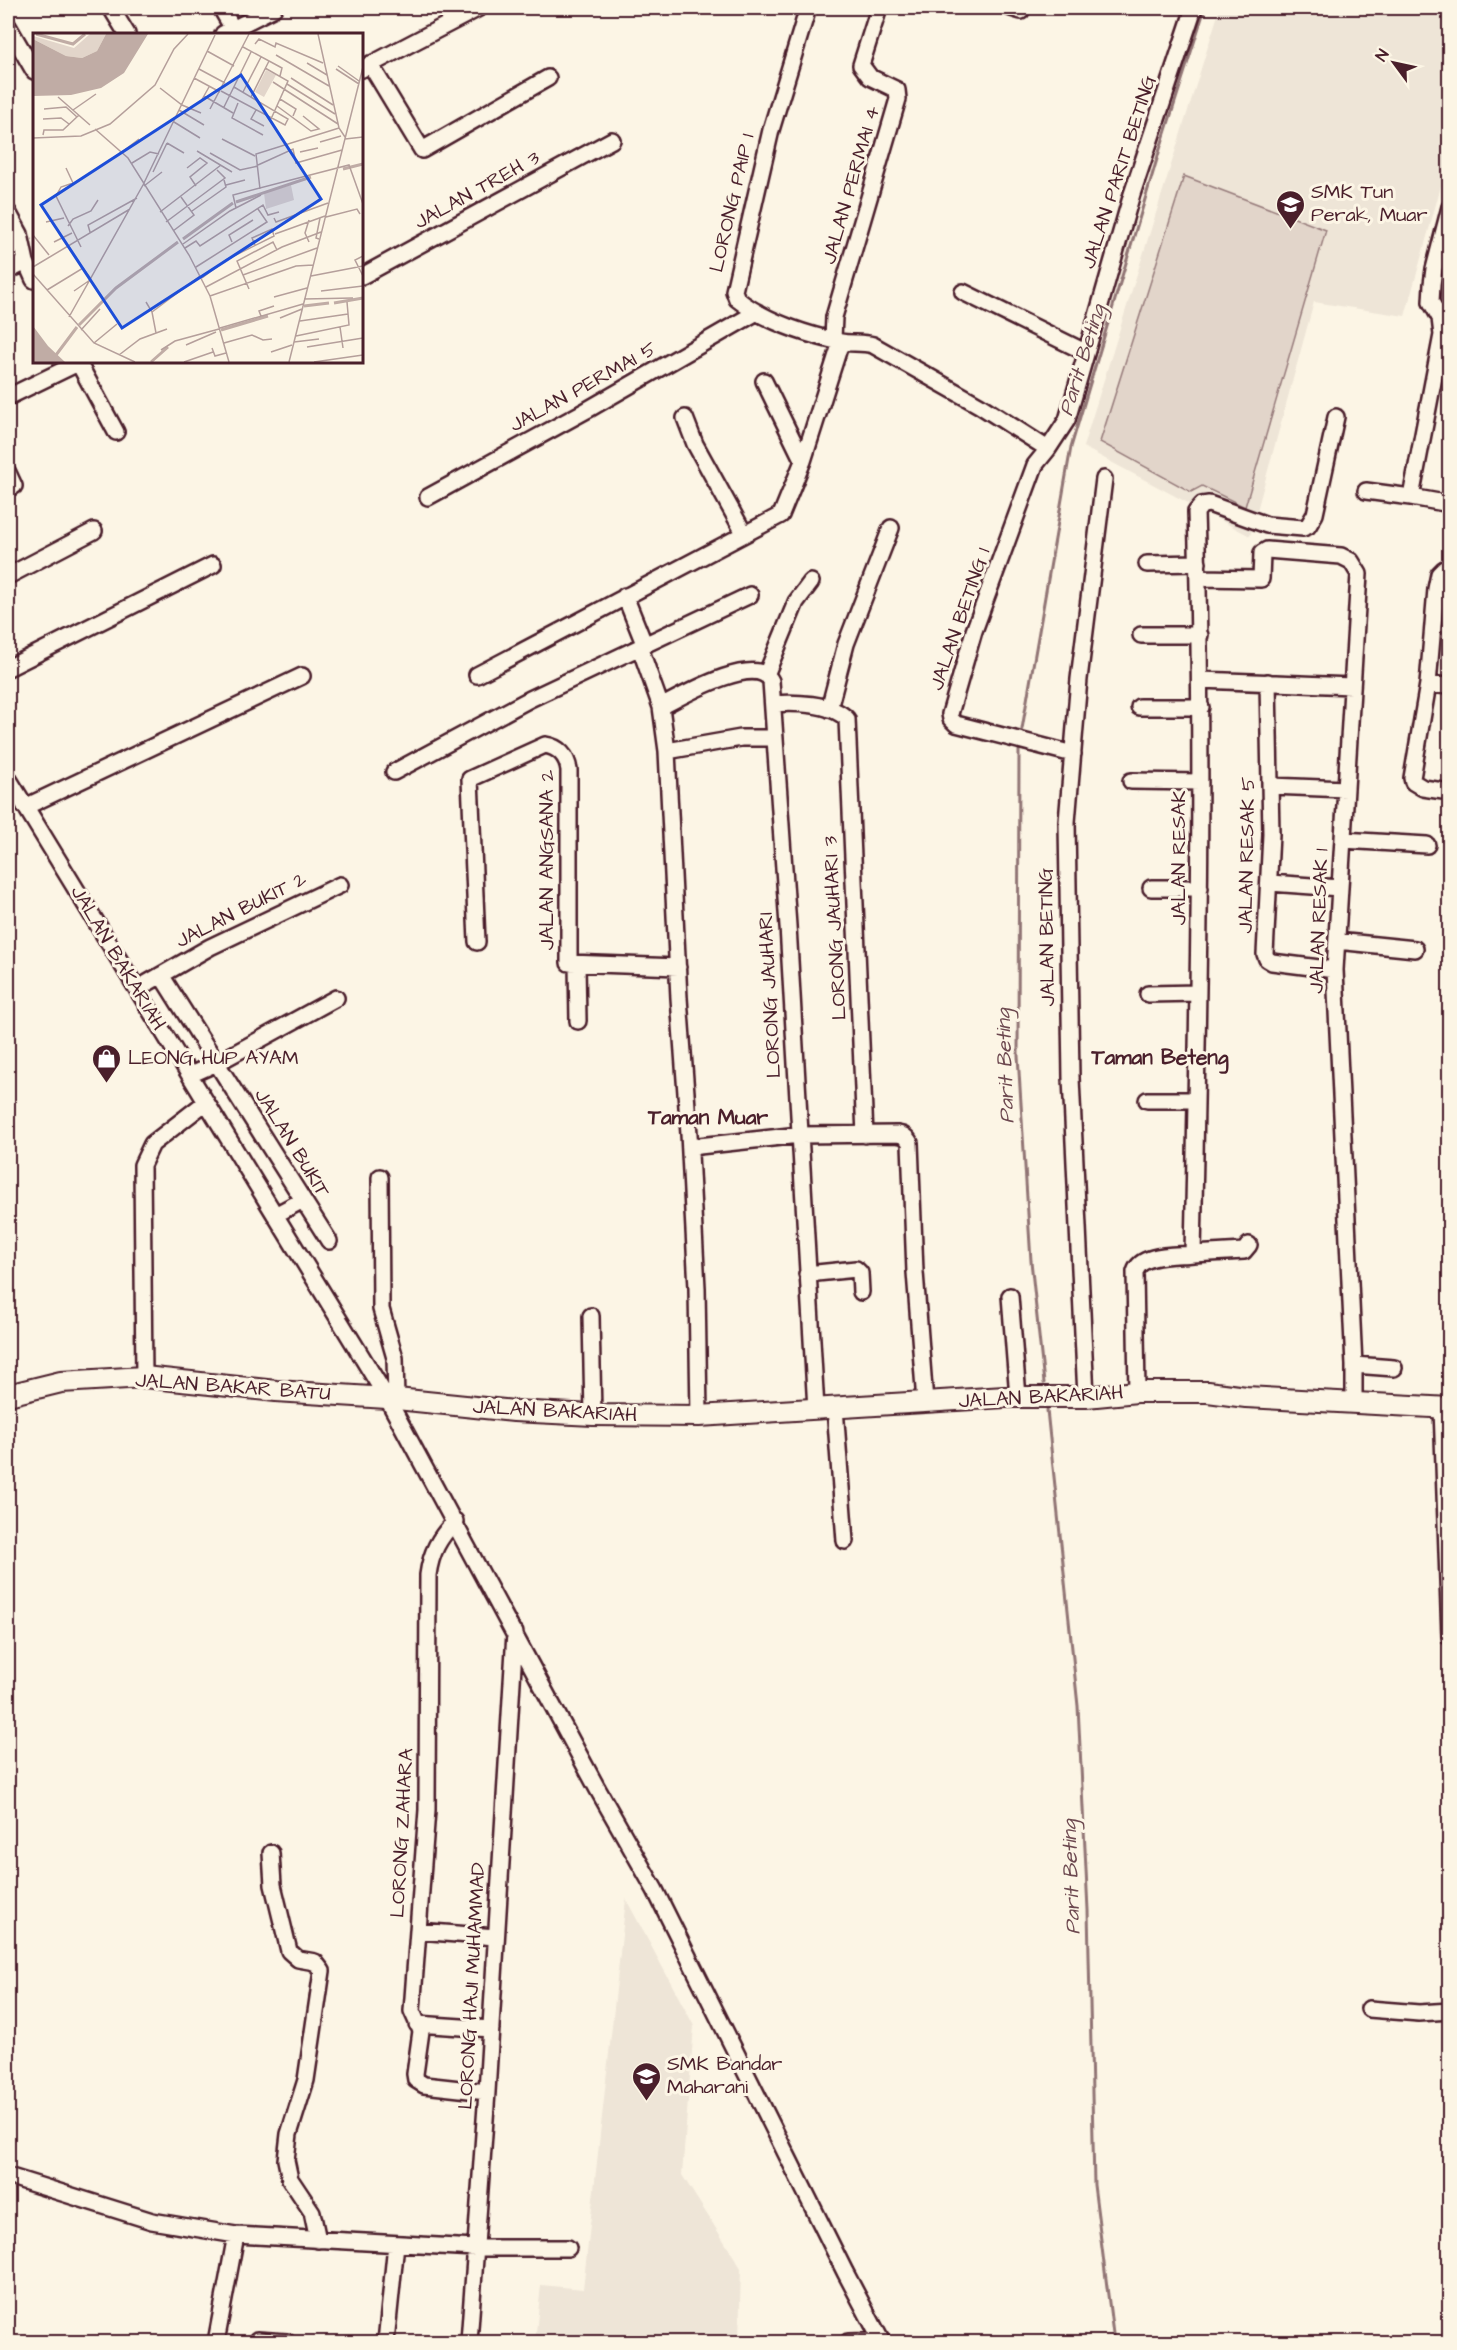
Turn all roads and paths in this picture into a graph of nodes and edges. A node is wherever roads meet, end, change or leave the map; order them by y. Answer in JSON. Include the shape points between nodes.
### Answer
{"nodes":[{"id":1,"x":111,"y":8,"type":"edge"},
{"id":2,"x":221,"y":8,"type":"edge"},
{"id":3,"x":274,"y":8,"type":"edge"},
{"id":4,"x":479,"y":8,"type":"edge"},
{"id":5,"x":808,"y":8,"type":"edge"},
{"id":6,"x":879,"y":8,"type":"edge"},
{"id":7,"x":1194,"y":8,"type":"edge"},
{"id":8,"x":8,"y":27,"type":"edge"},
{"id":9,"x":228,"y":32,"type":"edge"},
{"id":10,"x":126,"y":33,"type":"edge"},
{"id":11,"x":366,"y":66,"type":"edge"},
{"id":12,"x":33,"y":69,"type":"edge"},
{"id":13,"x":548,"y":78,"type":"dead end"},
{"id":14,"x":612,"y":140,"type":"dead end"},
{"id":15,"x":1449,"y":207,"type":"edge"},
{"id":16,"x":8,"y":212,"type":"edge"},
{"id":17,"x":28,"y":250,"type":"edge"},
{"id":18,"x":8,"y":271,"type":"edge"},
{"id":19,"x":363,"y":272,"type":"edge"},
{"id":20,"x":33,"y":275,"type":"edge"},
{"id":21,"x":963,"y":292,"type":"dead end"},
{"id":22,"x":757,"y":312,"type":"junction"},
{"id":23,"x":837,"y":341,"type":"junction"},
{"id":24,"x":1086,"y":352,"type":"junction"},
{"id":25,"x":77,"y":363,"type":"edge"},
{"id":26,"x":80,"y":363,"type":"edge"},
{"id":27,"x":764,"y":381,"type":"dead end"},
{"id":28,"x":8,"y":397,"type":"edge"},
{"id":29,"x":1336,"y":417,"type":"dead end"},
{"id":30,"x":685,"y":418,"type":"dead end"},
{"id":31,"x":116,"y":432,"type":"dead end"},
{"id":32,"x":1048,"y":449,"type":"junction"},
{"id":33,"x":803,"y":461,"type":"junction"},
{"id":34,"x":1104,"y":478,"type":"dead end"},
{"id":35,"x":1366,"y":491,"type":"dead end"},
{"id":36,"x":428,"y":497,"type":"dead end"},
{"id":37,"x":1411,"y":497,"type":"junction"},
{"id":38,"x":1449,"y":504,"type":"edge"},
{"id":39,"x":891,"y":528,"type":"dead end"},
{"id":40,"x":94,"y":531,"type":"dead end"},
{"id":41,"x":744,"y":533,"type":"junction"},
{"id":42,"x":1147,"y":564,"type":"dead end"},
{"id":43,"x":213,"y":565,"type":"dead end"},
{"id":44,"x":1449,"y":569,"type":"edge"},
{"id":45,"x":1198,"y":571,"type":"junction"},
{"id":46,"x":8,"y":576,"type":"edge"},
{"id":47,"x":811,"y":582,"type":"dead end"},
{"id":48,"x":750,"y":595,"type":"dead end"},
{"id":49,"x":625,"y":596,"type":"junction"},
{"id":50,"x":1142,"y":635,"type":"dead end"},
{"id":51,"x":1200,"y":635,"type":"junction"},
{"id":52,"x":643,"y":647,"type":"junction"},
{"id":53,"x":8,"y":668,"type":"edge"},
{"id":54,"x":477,"y":675,"type":"dead end"},
{"id":55,"x":302,"y":676,"type":"dead end"},
{"id":56,"x":1200,"y":680,"type":"junction"},
{"id":57,"x":769,"y":681,"type":"junction"},
{"id":58,"x":1268,"y":682,"type":"junction"},
{"id":59,"x":1428,"y":684,"type":"junction"},
{"id":60,"x":1449,"y":686,"type":"edge"},
{"id":61,"x":1352,"y":687,"type":"junction"},
{"id":62,"x":773,"y":704,"type":"junction"},
{"id":63,"x":661,"y":707,"type":"junction"},
{"id":64,"x":1139,"y":707,"type":"dead end"},
{"id":65,"x":1201,"y":707,"type":"junction"},
{"id":66,"x":829,"y":709,"type":"junction"},
{"id":67,"x":775,"y":738,"type":"junction"},
{"id":68,"x":667,"y":751,"type":"junction"},
{"id":69,"x":1073,"y":754,"type":"junction"},
{"id":70,"x":394,"y":772,"type":"dead end"},
{"id":71,"x":8,"y":778,"type":"edge"},
{"id":72,"x":1131,"y":781,"type":"dead end"},
{"id":73,"x":1200,"y":782,"type":"junction"},
{"id":74,"x":1271,"y":786,"type":"junction"},
{"id":75,"x":1346,"y":789,"type":"junction"},
{"id":76,"x":1449,"y":792,"type":"edge"},
{"id":77,"x":25,"y":807,"type":"junction"},
{"id":78,"x":1343,"y":840,"type":"junction"},
{"id":79,"x":1427,"y":845,"type":"dead end"},
{"id":80,"x":1270,"y":884,"type":"junction"},
{"id":81,"x":340,"y":885,"type":"dead end"},
{"id":82,"x":1151,"y":888,"type":"dead end"},
{"id":83,"x":1200,"y":888,"type":"junction"},
{"id":84,"x":1340,"y":888,"type":"junction"},
{"id":85,"x":1337,"y":941,"type":"junction"},
{"id":86,"x":477,"y":942,"type":"dead end"},
{"id":87,"x":1415,"y":949,"type":"dead end"},
{"id":88,"x":573,"y":964,"type":"junction"},
{"id":89,"x":678,"y":967,"type":"junction"},
{"id":90,"x":1335,"y":970,"type":"junction"},
{"id":91,"x":161,"y":975,"type":"junction"},
{"id":92,"x":137,"y":989,"type":"junction"},
{"id":93,"x":1198,"y":993,"type":"junction"},
{"id":94,"x":1148,"y":994,"type":"dead end"},
{"id":95,"x":336,"y":998,"type":"dead end"},
{"id":96,"x":578,"y":1021,"type":"dead end"},
{"id":97,"x":217,"y":1063,"type":"junction"},
{"id":98,"x":190,"y":1075,"type":"junction"},
{"id":99,"x":1147,"y":1100,"type":"dead end"},
{"id":100,"x":1196,"y":1100,"type":"junction"},
{"id":101,"x":206,"y":1102,"type":"junction"},
{"id":102,"x":800,"y":1135,"type":"junction"},
{"id":103,"x":865,"y":1135,"type":"junction"},
{"id":104,"x":690,"y":1147,"type":"junction"},
{"id":105,"x":380,"y":1177,"type":"dead end"},
{"id":106,"x":303,"y":1200,"type":"junction"},
{"id":107,"x":275,"y":1215,"type":"junction"},
{"id":108,"x":329,"y":1241,"type":"dead end"},
{"id":109,"x":1249,"y":1245,"type":"dead end"},
{"id":110,"x":1192,"y":1254,"type":"junction"},
{"id":111,"x":807,"y":1274,"type":"junction"},
{"id":112,"x":861,"y":1292,"type":"dead end"},
{"id":113,"x":1010,"y":1296,"type":"dead end"},
{"id":114,"x":591,"y":1316,"type":"dead end"},
{"id":115,"x":1354,"y":1365,"type":"junction"},
{"id":116,"x":1395,"y":1368,"type":"dead end"},
{"id":117,"x":144,"y":1377,"type":"junction"},
{"id":118,"x":1137,"y":1392,"type":"junction"},
{"id":119,"x":8,"y":1395,"type":"edge"},
{"id":120,"x":1018,"y":1397,"type":"junction"},
{"id":121,"x":1086,"y":1397,"type":"junction"},
{"id":122,"x":392,"y":1399,"type":"junction"},
{"id":123,"x":925,"y":1402,"type":"junction"},
{"id":124,"x":1354,"y":1403,"type":"junction"},
{"id":125,"x":825,"y":1408,"type":"junction"},
{"id":126,"x":1446,"y":1408,"type":"edge"},
{"id":127,"x":593,"y":1415,"type":"junction"},
{"id":128,"x":699,"y":1416,"type":"junction"},
{"id":129,"x":455,"y":1521,"type":"junction"},
{"id":130,"x":844,"y":1541,"type":"dead end"},
{"id":131,"x":514,"y":1633,"type":"junction"},
{"id":132,"x":1449,"y":1638,"type":"edge"},
{"id":133,"x":271,"y":1853,"type":"dead end"},
{"id":134,"x":418,"y":1931,"type":"junction"},
{"id":135,"x":496,"y":1937,"type":"junction"},
{"id":136,"x":1369,"y":2009,"type":"dead end"},
{"id":137,"x":1449,"y":2011,"type":"edge"},
{"id":138,"x":417,"y":2024,"type":"junction"},
{"id":139,"x":491,"y":2029,"type":"junction"},
{"id":140,"x":487,"y":2092,"type":"junction"},
{"id":141,"x":8,"y":2176,"type":"edge"},
{"id":142,"x":236,"y":2235,"type":"junction"},
{"id":143,"x":318,"y":2240,"type":"junction"},
{"id":144,"x":396,"y":2244,"type":"junction"},
{"id":145,"x":475,"y":2248,"type":"junction"},
{"id":146,"x":568,"y":2248,"type":"dead end"},
{"id":147,"x":257,"y":2340,"type":"dead end"},
{"id":148,"x":882,"y":2342,"type":"edge"},
{"id":149,"x":216,"y":2343,"type":"edge"},
{"id":150,"x":287,"y":2343,"type":"edge"},
{"id":151,"x":386,"y":2343,"type":"edge"},
{"id":152,"x":470,"y":2343,"type":"edge"},
{"id":153,"x":848,"y":2343,"type":"edge"}],
"edges":[{"from":1,"to":10,"type":"street"},
{"from":2,"to":9,"type":"street"},
{"from":3,"to":9,"type":"street"},
{"from":4,"to":11,"type":"street"},
{"from":5,"to":22,"type":"street","name":"LORONG PAIP 1","via":[[771,130],[734,291],[736,299]]},
{"from":6,"to":23,"type":"street","name":"JALAN PERMAI 4","via":[[861,65],[870,77],[897,90],[898,99],[834,317]]},
{"from":7,"to":24,"type":"street","name":"JALAN PARIT BETING","via":[[1132,194]]},
{"from":8,"to":12,"type":"street"},
{"from":11,"to":13,"type":"street","via":[[422,150]]},
{"from":14,"to":19,"type":"street","name":"JALAN TREH 3"},
{"from":15,"to":37,"type":"street","via":[[1434,268],[1431,302],[1443,335]]},
{"from":16,"to":17,"type":"street"},
{"from":17,"to":18,"type":"street"},
{"from":17,"to":20,"type":"street"},
{"from":21,"to":24,"type":"street"},
{"from":22,"to":23,"type":"street","name":"LORONG PAIP 1","via":[[783,326]]},
{"from":22,"to":36,"type":"street","name":"JALAN PERMAI 5"},
{"from":23,"to":32,"type":"street","name":"LORONG PAIP 1","via":[[860,342],[886,352]]},
{"from":23,"to":33,"type":"street"},
{"from":24,"to":32,"type":"street","name":"JALAN PARIT BETING","via":[[1066,420]]},
{"from":25,"to":28,"type":"street"},
{"from":26,"to":31,"type":"street"},
{"from":27,"to":33,"type":"street"},
{"from":29,"to":45,"type":"street","name":"JALAN RESAK","via":[[1315,514],[1308,526],[1268,525],[1215,505],[1202,505],[1196,512]]},
{"from":30,"to":41,"type":"street"},
{"from":32,"to":69,"type":"street","name":"JALAN BETING 1","via":[[1035,465],[975,631],[950,717],[956,724]]},
{"from":33,"to":41,"type":"street","via":[[784,512]]},
{"from":34,"to":69,"type":"street","name":"JALAN BETING"},
{"from":35,"to":37,"type":"street"},
{"from":37,"to":38,"type":"street"},
{"from":39,"to":66,"type":"street","via":[[846,645]]},
{"from":40,"to":46,"type":"street"},
{"from":41,"to":49,"type":"street"},
{"from":42,"to":45,"type":"street"},
{"from":43,"to":53,"type":"street"},
{"from":44,"to":59,"type":"street","via":[[1439,574],[1436,589]]},
{"from":45,"to":51,"type":"street","name":"JALAN RESAK"},
{"from":45,"to":61,"type":"street","name":"JALAN RESAK 1","via":[[1261,579],[1262,553],[1267,550],[1341,556],[1351,561],[1359,574]]},
{"from":47,"to":57,"type":"street","via":[[796,602]]},
{"from":48,"to":52,"type":"street"},
{"from":49,"to":52,"type":"street"},
{"from":49,"to":54,"type":"street"},
{"from":50,"to":51,"type":"street"},
{"from":51,"to":56,"type":"street","name":"JALAN RESAK"},
{"from":52,"to":63,"type":"street"},
{"from":52,"to":70,"type":"street","via":[[530,699]]},
{"from":55,"to":77,"type":"street"},
{"from":56,"to":58,"type":"street"},
{"from":56,"to":65,"type":"street","name":"JALAN RESAK"},
{"from":57,"to":62,"type":"street","name":"LORONG JAUHARI"},
{"from":57,"to":63,"type":"street","via":[[757,672],[721,677]]},
{"from":58,"to":61,"type":"street"},
{"from":58,"to":74,"type":"street","name":"JALAN RESAK 5"},
{"from":59,"to":60,"type":"street"},
{"from":59,"to":76,"type":"street","via":[[1413,782],[1423,788]]},
{"from":61,"to":75,"type":"street","name":"JALAN RESAK 1"},
{"from":62,"to":66,"type":"street","via":[[794,702]]},
{"from":62,"to":67,"type":"street","name":"LORONG JAUHARI"},
{"from":63,"to":68,"type":"street"},
{"from":64,"to":65,"type":"street"},
{"from":65,"to":73,"type":"street","name":"JALAN RESAK"},
{"from":66,"to":103,"type":"street","name":"LORONG JAUHARI 3","via":[[847,719]]},
{"from":67,"to":68,"type":"street","via":[[741,738]]},
{"from":67,"to":102,"type":"street","name":"LORONG JAUHARI"},
{"from":68,"to":89,"type":"street"},
{"from":69,"to":121,"type":"street","name":"JALAN BETING","via":[[1067,822],[1068,953]]},
{"from":71,"to":77,"type":"street","name":"JALAN BAKARIAH"},
{"from":72,"to":73,"type":"street"},
{"from":73,"to":83,"type":"street","name":"JALAN RESAK"},
{"from":74,"to":75,"type":"street"},
{"from":74,"to":80,"type":"street","name":"JALAN RESAK 5"},
{"from":75,"to":78,"type":"street","name":"JALAN RESAK 1"},
{"from":77,"to":92,"type":"street","name":"JALAN BAKARIAH"},
{"from":78,"to":79,"type":"street"},
{"from":78,"to":84,"type":"street","name":"JALAN RESAK 1"},
{"from":80,"to":84,"type":"street"},
{"from":80,"to":90,"type":"street","name":"JALAN RESAK 5","via":[[1267,959]]},
{"from":81,"to":91,"type":"street","name":"JALAN BUKIT 2","via":[[210,947]]},
{"from":82,"to":83,"type":"street"},
{"from":83,"to":93,"type":"street","name":"JALAN RESAK"},
{"from":84,"to":85,"type":"street","name":"JALAN RESAK 1"},
{"from":85,"to":87,"type":"street"},
{"from":85,"to":90,"type":"street","name":"JALAN RESAK 1"},
{"from":86,"to":88,"type":"street","name":"JALAN ANGSANA 2","via":[[470,779],[545,745],[558,750],[567,760]]},
{"from":88,"to":89,"type":"street"},
{"from":88,"to":96,"type":"street"},
{"from":89,"to":104,"type":"street"},
{"from":90,"to":115,"type":"street","name":"JALAN RESAK 1"},
{"from":91,"to":92,"type":"street","name":"JALAN BUKIT 2"},
{"from":91,"to":97,"type":"street","name":"JALAN BUKIT"},
{"from":92,"to":98,"type":"street","name":"JALAN BAKARIAH"},
{"from":93,"to":94,"type":"street"},
{"from":93,"to":100,"type":"street","name":"JALAN RESAK"},
{"from":95,"to":97,"type":"street"},
{"from":97,"to":98,"type":"street"},
{"from":97,"to":106,"type":"street","name":"JALAN BUKIT"},
{"from":98,"to":101,"type":"street","name":"JALAN BAKARIAH"},
{"from":99,"to":100,"type":"street"},
{"from":100,"to":110,"type":"street","name":"JALAN RESAK"},
{"from":101,"to":107,"type":"street","name":"JALAN BAKARIAH"},
{"from":101,"to":117,"type":"street","via":[[152,1144],[142,1165]]},
{"from":102,"to":103,"type":"street"},
{"from":102,"to":104,"type":"street"},
{"from":102,"to":111,"type":"street","name":"LORONG JAUHARI"},
{"from":103,"to":123,"type":"street","via":[[903,1135],[910,1143]]},
{"from":104,"to":128,"type":"street"},
{"from":105,"to":122,"type":"street","via":[[381,1309],[395,1358]]},
{"from":106,"to":107,"type":"street"},
{"from":106,"to":108,"type":"street","name":"JALAN BUKIT"},
{"from":107,"to":122,"type":"street","name":"JALAN BAKARIAH"},
{"from":109,"to":110,"type":"street","via":[[1244,1251]]},
{"from":110,"to":118,"type":"street","via":[[1146,1260],[1134,1272]]},
{"from":111,"to":112,"type":"street","via":[[856,1269]]},
{"from":111,"to":125,"type":"street","name":"LORONG JAUHARI"},
{"from":113,"to":120,"type":"street"},
{"from":114,"to":127,"type":"street"},
{"from":115,"to":116,"type":"street"},
{"from":115,"to":124,"type":"street","name":"JALAN RESAK 1"},
{"from":117,"to":119,"type":"main road","name":"JALAN BAKAR BATU","via":[[61,1382]]},
{"from":117,"to":122,"type":"main road","name":"JALAN BAKAR BATU"},
{"from":118,"to":121,"type":"main road","name":"JALAN BAKARIAH"},
{"from":118,"to":124,"type":"main road","name":"JALAN BAKARIAH","via":[[1208,1392]]},
{"from":120,"to":121,"type":"main road","name":"JALAN BAKARIAH"},
{"from":120,"to":123,"type":"main road","name":"JALAN BAKARIAH"},
{"from":122,"to":127,"type":"main road","name":"JALAN BAKARIAH"},
{"from":122,"to":129,"type":"street"},
{"from":123,"to":125,"type":"main road","name":"JALAN BAKARIAH"},
{"from":124,"to":126,"type":"main road","name":"JALAN BAKARIAH"},
{"from":125,"to":128,"type":"main road","name":"JALAN BAKARIAH"},
{"from":125,"to":130,"type":"street","name":"LORONG JAUHARI"},
{"from":126,"to":132,"type":"street"},
{"from":127,"to":128,"type":"main road","name":"JALAN BAKARIAH"},
{"from":129,"to":131,"type":"street"},
{"from":129,"to":134,"type":"street","name":"LORONG ZAHARA","via":[[439,1538],[430,1557],[428,1575],[427,1810]]},
{"from":131,"to":135,"type":"street","name":"LORONG HAJI MUHAMMAD"},
{"from":131,"to":148,"type":"street","via":[[655,1890]]},
{"from":133,"to":143,"type":"street","via":[[273,1885],[289,1951],[298,1959],[315,1962],[322,1971],[306,2080],[289,2134],[286,2160],[290,2179],[312,2212]]},
{"from":134,"to":135,"type":"street"},
{"from":134,"to":138,"type":"street","name":"LORONG ZAHARA","via":[[412,2011]]},
{"from":135,"to":139,"type":"street","name":"LORONG HAJI MUHAMMAD"},
{"from":136,"to":137,"type":"street"},
{"from":138,"to":139,"type":"street"},
{"from":138,"to":140,"type":"street","name":"LORONG ZAHARA","via":[[422,2035],[416,2080],[424,2085]]},
{"from":139,"to":140,"type":"street","name":"LORONG HAJI MUHAMMAD"},
{"from":140,"to":145,"type":"street","name":"LORONG HAJI MUHAMMAD"},
{"from":141,"to":142,"type":"street","via":[[152,2221]]},
{"from":142,"to":143,"type":"street"},
{"from":142,"to":149,"type":"street"},
{"from":143,"to":144,"type":"street"},
{"from":144,"to":145,"type":"street"},
{"from":144,"to":151,"type":"street"},
{"from":145,"to":146,"type":"street"},
{"from":145,"to":152,"type":"street","name":"LORONG HAJI MUHAMMAD"},
{"from":147,"to":150,"type":"street"},
{"from":148,"to":153,"type":"street"}]}
